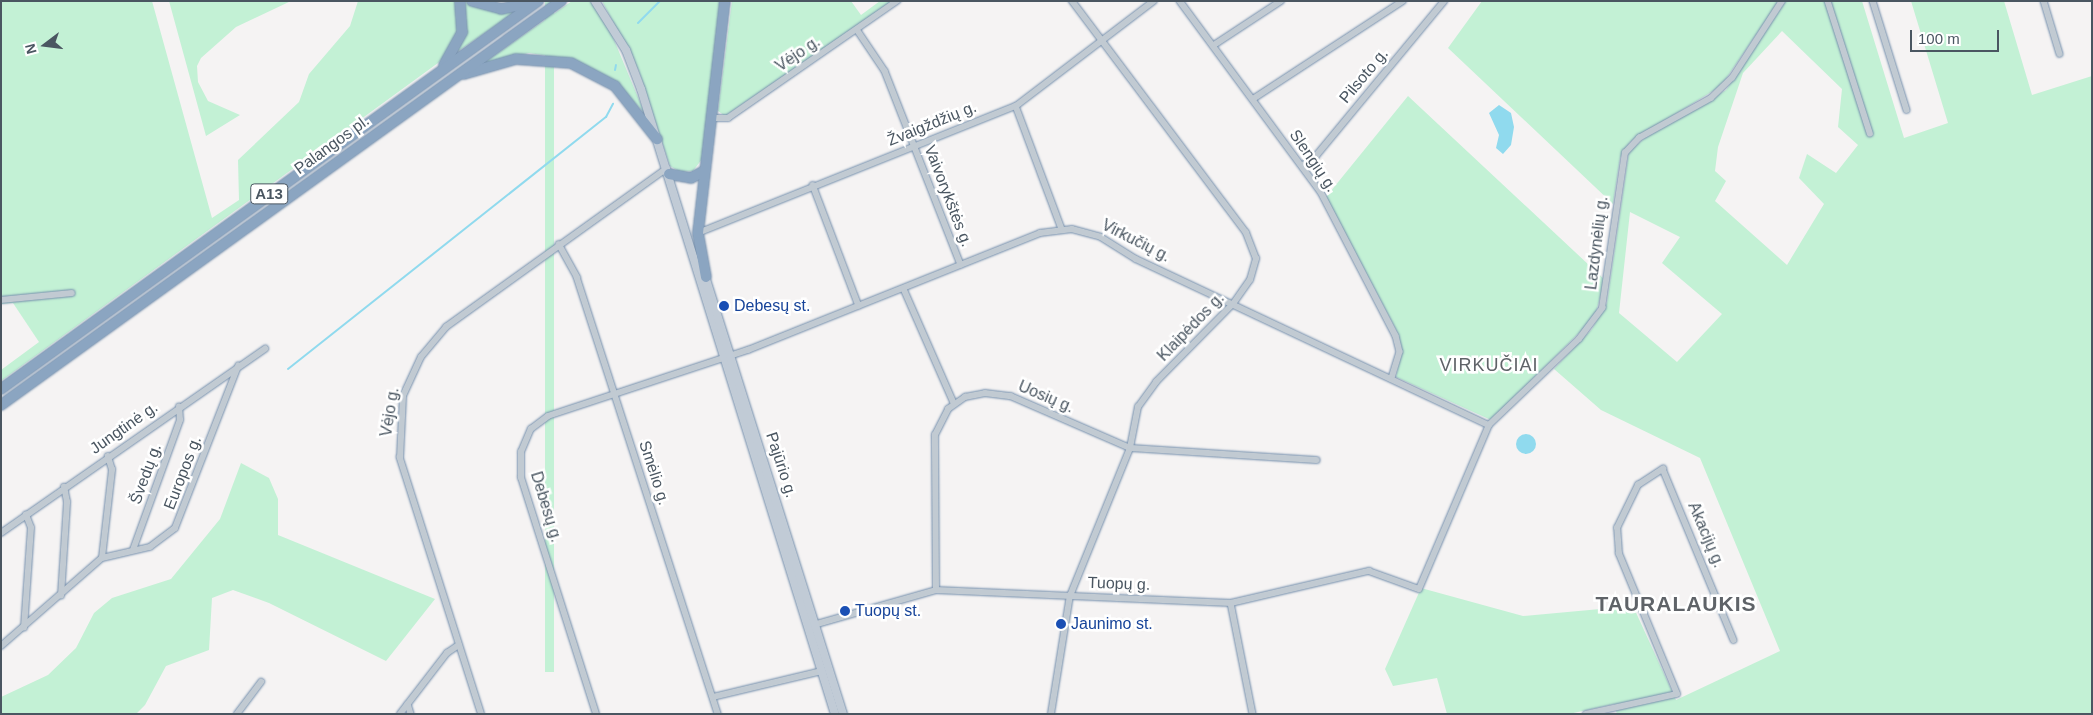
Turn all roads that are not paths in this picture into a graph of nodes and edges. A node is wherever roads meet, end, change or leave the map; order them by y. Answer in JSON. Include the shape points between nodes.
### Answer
{"nodes":[{"id":1,"x":460,"y":1,"type":"edge"},
{"id":2,"x":472,"y":1,"type":"edge"},
{"id":3,"x":534,"y":1,"type":"edge"},
{"id":4,"x":538,"y":1,"type":"edge"},
{"id":5,"x":561,"y":1,"type":"edge"},
{"id":6,"x":595,"y":1,"type":"edge"},
{"id":7,"x":725,"y":1,"type":"edge"},
{"id":8,"x":897,"y":1,"type":"edge"},
{"id":9,"x":1072,"y":1,"type":"edge"},
{"id":10,"x":1154,"y":1,"type":"edge"},
{"id":11,"x":1180,"y":1,"type":"edge"},
{"id":12,"x":1281,"y":1,"type":"edge"},
{"id":13,"x":1403,"y":1,"type":"edge"},
{"id":14,"x":1444,"y":1,"type":"edge"},
{"id":15,"x":1782,"y":1,"type":"edge"},
{"id":16,"x":1828,"y":1,"type":"edge"},
{"id":17,"x":1873,"y":1,"type":"edge"},
{"id":18,"x":2044,"y":1,"type":"edge"},
{"id":19,"x":858,"y":31,"type":"junction"},
{"id":20,"x":1103,"y":42,"type":"junction"},
{"id":21,"x":1214,"y":45,"type":"junction"},
{"id":22,"x":2060,"y":54,"type":"dead end"},
{"id":23,"x":442,"y":69,"type":"junction"},
{"id":24,"x":451,"y":78,"type":"junction"},
{"id":25,"x":1253,"y":99,"type":"junction"},
{"id":26,"x":1016,"y":106,"type":"junction"},
{"id":27,"x":1906,"y":110,"type":"dead end"},
{"id":28,"x":711,"y":118,"type":"junction"},
{"id":29,"x":1870,"y":133,"type":"dead end"},
{"id":30,"x":657,"y":139,"type":"junction"},
{"id":31,"x":914,"y":146,"type":"junction"},
{"id":32,"x":1302,"y":165,"type":"junction"},
{"id":33,"x":668,"y":171,"type":"junction"},
{"id":34,"x":704,"y":171,"type":"junction"},
{"id":35,"x":813,"y":185,"type":"junction"},
{"id":36,"x":685,"y":228,"type":"junction"},
{"id":37,"x":1062,"y":229,"type":"junction"},
{"id":38,"x":698,"y":233,"type":"junction"},
{"id":39,"x":560,"y":244,"type":"junction"},
{"id":40,"x":961,"y":265,"type":"junction"},
{"id":41,"x":706,"y":277,"type":"junction"},
{"id":42,"x":904,"y":289,"type":"junction"},
{"id":43,"x":72,"y":293,"type":"dead end"},
{"id":44,"x":1,"y":300,"type":"edge"},
{"id":45,"x":1234,"y":304,"type":"junction"},
{"id":46,"x":859,"y":306,"type":"junction"},
{"id":47,"x":265,"y":349,"type":"dead end"},
{"id":48,"x":732,"y":355,"type":"junction"},
{"id":49,"x":722,"y":357,"type":"junction"},
{"id":50,"x":238,"y":366,"type":"junction"},
{"id":51,"x":1392,"y":379,"type":"junction"},
{"id":52,"x":2,"y":388,"type":"edge"},
{"id":53,"x":614,"y":393,"type":"junction"},
{"id":54,"x":954,"y":403,"type":"junction"},
{"id":55,"x":1,"y":405,"type":"edge"},
{"id":56,"x":178,"y":407,"type":"junction"},
{"id":57,"x":1489,"y":424,"type":"junction"},
{"id":58,"x":1130,"y":448,"type":"junction"},
{"id":59,"x":108,"y":457,"type":"junction"},
{"id":60,"x":1317,"y":460,"type":"dead end"},
{"id":61,"x":64,"y":487,"type":"junction"},
{"id":62,"x":26,"y":515,"type":"junction"},
{"id":63,"x":1,"y":532,"type":"edge"},
{"id":64,"x":133,"y":550,"type":"junction"},
{"id":65,"x":102,"y":558,"type":"junction"},
{"id":66,"x":1419,"y":589,"type":"joint"},
{"id":67,"x":936,"y":590,"type":"junction"},
{"id":68,"x":61,"y":596,"type":"junction"},
{"id":69,"x":1070,"y":596,"type":"junction"},
{"id":70,"x":1231,"y":603,"type":"junction"},
{"id":71,"x":817,"y":624,"type":"junction"},
{"id":72,"x":24,"y":628,"type":"junction"},
{"id":73,"x":1734,"y":640,"type":"dead end"},
{"id":74,"x":459,"y":645,"type":"junction"},
{"id":75,"x":1,"y":646,"type":"edge"},
{"id":76,"x":822,"y":670,"type":"junction"},
{"id":77,"x":261,"y":682,"type":"dead end"},
{"id":78,"x":713,"y":697,"type":"junction"},
{"id":79,"x":408,"y":704,"type":"junction"},
{"id":80,"x":237,"y":714,"type":"edge"},
{"id":81,"x":400,"y":714,"type":"edge"},
{"id":82,"x":411,"y":714,"type":"edge"},
{"id":83,"x":481,"y":714,"type":"edge"},
{"id":84,"x":596,"y":714,"type":"edge"},
{"id":85,"x":718,"y":714,"type":"edge"},
{"id":86,"x":835,"y":714,"type":"edge"},
{"id":87,"x":843,"y":714,"type":"edge"},
{"id":88,"x":1051,"y":714,"type":"edge"},
{"id":89,"x":1253,"y":714,"type":"edge"},
{"id":90,"x":1586,"y":714,"type":"edge"}],
"edges":[{"from":1,"to":23,"type":"highway","via":[[462,32]]},
{"from":2,"to":3,"type":"highway","via":[[501,9]]},
{"from":4,"to":23,"type":"highway","name":"Palangos pl.","number":"A13"},
{"from":5,"to":24,"type":"highway","name":"Palangos pl.","number":"A13"},
{"from":6,"to":30,"type":"main road","name":"Pajūrio g.","via":[[629,56]]},
{"from":7,"to":28,"type":"highway"},
{"from":8,"to":19,"type":"street","name":"Vėjo g."},
{"from":9,"to":20,"type":"street","name":"Klaipėdos g."},
{"from":10,"to":20,"type":"street","name":"Žvaigždžių g."},
{"from":11,"to":21,"type":"street","name":"Slengių g."},
{"from":12,"to":21,"type":"street"},
{"from":13,"to":25,"type":"street","name":"Pilsoto g."},
{"from":14,"to":32,"type":"street","name":"Pilsoto g.","via":[[1316,156]]},
{"from":15,"to":57,"type":"street","name":"Lazdynėlių g.","via":[[1732,78],[1711,98],[1639,138],[1625,153],[1602,308],[1574,345]]},
{"from":16,"to":29,"type":"street"},
{"from":17,"to":27,"type":"street"},
{"from":18,"to":22,"type":"street"},
{"from":19,"to":28,"type":"street","name":"Vėjo g.","via":[[728,118]]},
{"from":19,"to":31,"type":"street","name":"Vaivorykštės g.","via":[[884,71]]},
{"from":20,"to":26,"type":"street","name":"Žvaigždžių g."},
{"from":20,"to":45,"type":"street","name":"Klaipėdos g.","via":[[1254,248],[1255,269]]},
{"from":21,"to":25,"type":"street","name":"Slengių g."},
{"from":23,"to":52,"type":"highway","name":"Palangos pl.","number":"A13"},
{"from":24,"to":30,"type":"highway","via":[[516,59],[571,64],[615,86]]},
{"from":24,"to":55,"type":"highway","name":"Palangos pl.","number":"A13"},
{"from":25,"to":32,"type":"street","name":"Slengių g."},
{"from":26,"to":31,"type":"street","name":"Žvaigždžių g."},
{"from":26,"to":37,"type":"street"},
{"from":28,"to":34,"type":"highway"},
{"from":30,"to":33,"type":"main road","name":"Pajūrio g."},
{"from":31,"to":35,"type":"street","name":"Žvaigždžių g."},
{"from":31,"to":40,"type":"street","name":"Vaivorykštės g."},
{"from":32,"to":51,"type":"street","name":"Slengių g.","via":[[1320,192],[1396,336],[1400,352]]},
{"from":33,"to":34,"type":"highway","via":[[691,178]]},
{"from":33,"to":36,"type":"main road","name":"Pajūrio g."},
{"from":33,"to":39,"type":"street","name":"Vėjo g."},
{"from":34,"to":38,"type":"highway"},
{"from":35,"to":38,"type":"street","name":"Žvaigždžių g."},
{"from":35,"to":46,"type":"street"},
{"from":36,"to":41,"type":"main road","name":"Pajūrio g."},
{"from":36,"to":49,"type":"main road","name":"Pajūrio g."},
{"from":37,"to":40,"type":"street","name":"Virkučių g.","via":[[1040,233]]},
{"from":37,"to":45,"type":"street","name":"Virkučių g.","via":[[1101,237],[1136,259]]},
{"from":38,"to":41,"type":"highway"},
{"from":39,"to":53,"type":"street","name":"Smėlio g.","via":[[577,278]]},
{"from":39,"to":74,"type":"street","name":"Vėjo g.","via":[[437,335],[421,357],[403,396],[400,458]]},
{"from":40,"to":42,"type":"street","name":"Virkučių g."},
{"from":41,"to":48,"type":"main road","name":"Pajūrio g."},
{"from":42,"to":46,"type":"street","name":"Virkučių g."},
{"from":42,"to":54,"type":"street"},
{"from":43,"to":44,"type":"street"},
{"from":45,"to":51,"type":"street","name":"Virkučių g."},
{"from":45,"to":58,"type":"street","name":"Klaipėdos g.","via":[[1143,397]]},
{"from":46,"to":48,"type":"street","name":"Virkučių g."},
{"from":47,"to":50,"type":"street","name":"Jungtinė g."},
{"from":48,"to":49,"type":"street","name":"Debesų g."},
{"from":48,"to":71,"type":"main road","name":"Pajūrio g."},
{"from":49,"to":53,"type":"street","name":"Debesų g."},
{"from":49,"to":76,"type":"main road","name":"Pajūrio g."},
{"from":50,"to":56,"type":"street","name":"Jungtinė g."},
{"from":50,"to":64,"type":"street","name":"Europos g.","via":[[182,518],[162,542]]},
{"from":51,"to":57,"type":"street","name":"Virkučių g."},
{"from":53,"to":78,"type":"street","name":"Smėlio g."},
{"from":53,"to":84,"type":"street","name":"Debesų g.","via":[[537,423],[525,439],[519,464]]},
{"from":54,"to":58,"type":"street","name":"Uosių g.","via":[[978,394],[1003,394]]},
{"from":54,"to":67,"type":"street","via":[[937,430],[933,449]]},
{"from":56,"to":59,"type":"street","name":"Jungtinė g."},
{"from":56,"to":64,"type":"street","name":"Švedų g.","via":[[180,420]]},
{"from":57,"to":66,"type":"street","name":"Lazdynėlių g."},
{"from":58,"to":60,"type":"street","name":"Uosių g."},
{"from":58,"to":69,"type":"street","name":"Klaipėdos g."},
{"from":59,"to":61,"type":"street","name":"Jungtinė g."},
{"from":59,"to":65,"type":"street","via":[[112,470]]},
{"from":61,"to":62,"type":"street","name":"Jungtinė g."},
{"from":61,"to":68,"type":"street","via":[[67,502]]},
{"from":62,"to":63,"type":"street","name":"Jungtinė g."},
{"from":62,"to":72,"type":"street","via":[[31,528]]},
{"from":64,"to":65,"type":"street","name":"Europos g."},
{"from":65,"to":68,"type":"street","name":"Europos g."},
{"from":66,"to":70,"type":"street","name":"Tuopų g.","via":[[1369,571]]},
{"from":67,"to":69,"type":"street","name":"Tuopų g."},
{"from":67,"to":71,"type":"street","name":"Tuopų g."},
{"from":68,"to":72,"type":"street","name":"Europos g."},
{"from":69,"to":70,"type":"street","name":"Tuopų g."},
{"from":69,"to":88,"type":"street","name":"Klaipėdos g."},
{"from":70,"to":89,"type":"street"},
{"from":71,"to":87,"type":"main road","name":"Pajūrio g."},
{"from":72,"to":75,"type":"street","name":"Europos g."},
{"from":73,"to":90,"type":"street","name":"Akacijų g.","via":[[1663,469],[1638,485],[1617,528],[1619,554],[1677,694]]},
{"from":74,"to":79,"type":"street","via":[[447,653]]},
{"from":74,"to":83,"type":"street","name":"Vėjo g."},
{"from":76,"to":78,"type":"street"},
{"from":76,"to":86,"type":"main road","name":"Pajūrio g."},
{"from":77,"to":80,"type":"street"},
{"from":78,"to":85,"type":"street","name":"Smėlio g."},
{"from":79,"to":81,"type":"street"},
{"from":79,"to":82,"type":"street"}]}
